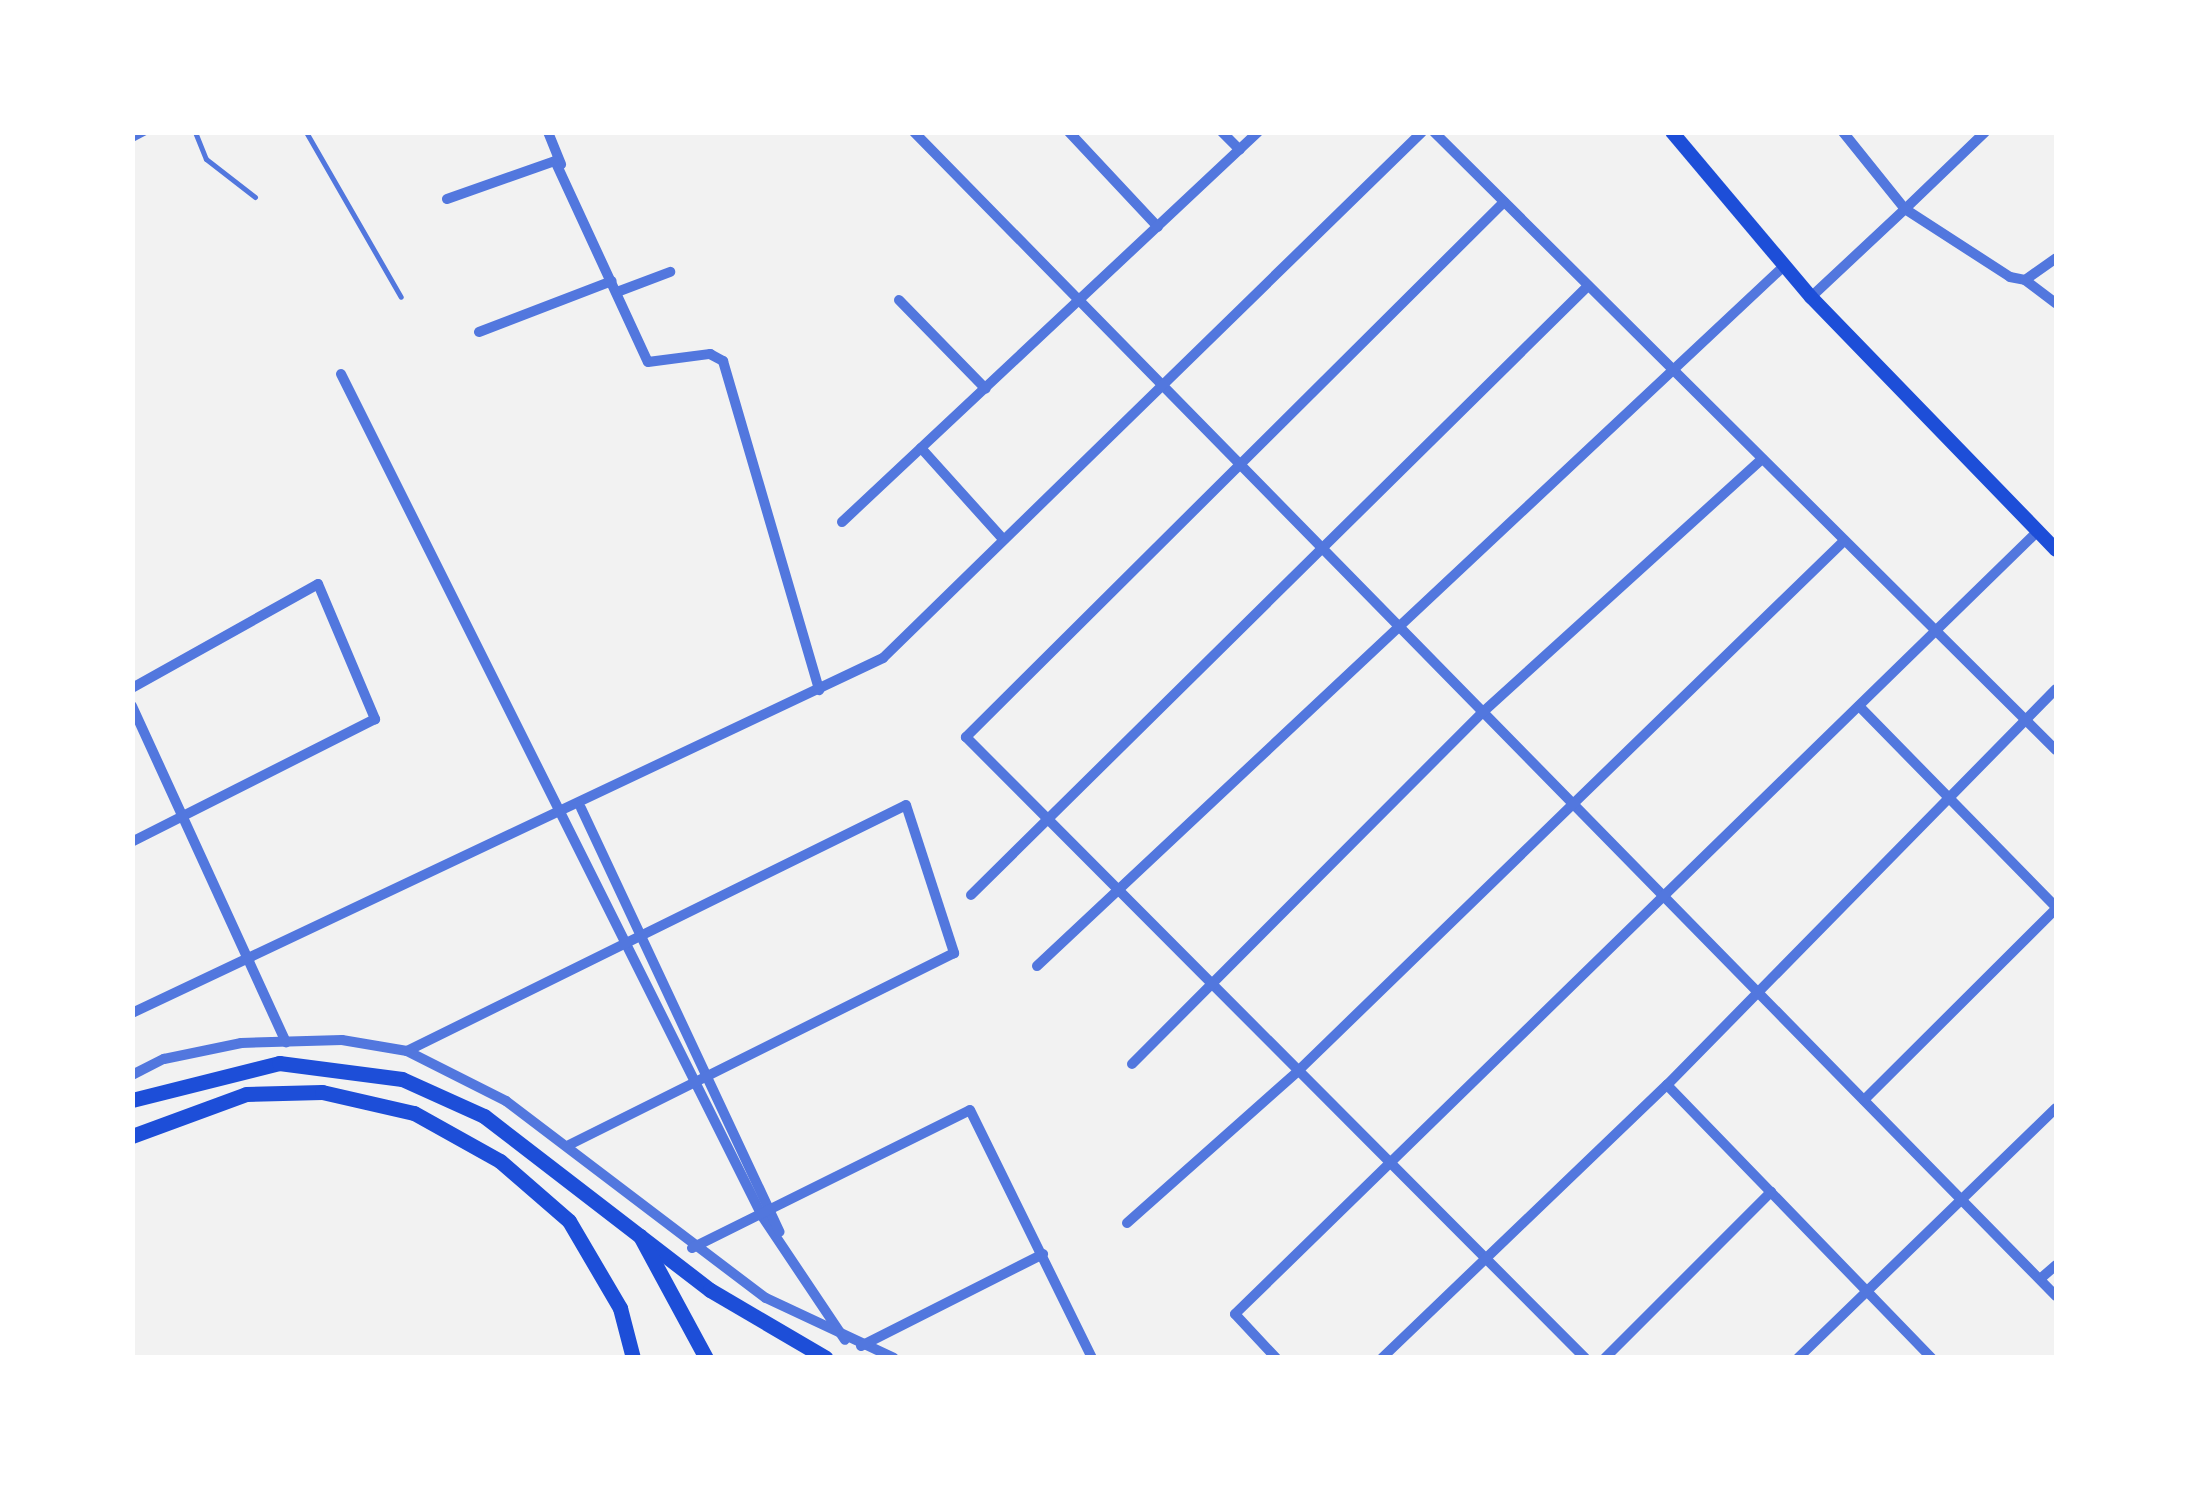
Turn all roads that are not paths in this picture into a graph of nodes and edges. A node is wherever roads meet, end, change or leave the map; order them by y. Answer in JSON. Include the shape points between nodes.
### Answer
{"nodes":[{"id":1,"x":145,"y":132,"type":"edge"},
{"id":2,"x":195,"y":132,"type":"edge"},
{"id":3,"x":306,"y":132,"type":"edge"},
{"id":4,"x":548,"y":132,"type":"edge"},
{"id":5,"x":914,"y":132,"type":"edge"},
{"id":6,"x":1069,"y":132,"type":"edge"},
{"id":7,"x":1222,"y":132,"type":"edge"},
{"id":8,"x":1258,"y":132,"type":"edge"},
{"id":9,"x":1422,"y":132,"type":"edge"},
{"id":10,"x":1434,"y":132,"type":"edge"},
{"id":11,"x":1672,"y":132,"type":"edge"},
{"id":12,"x":1843,"y":132,"type":"edge"},
{"id":13,"x":1985,"y":132,"type":"edge"},
{"id":14,"x":132,"y":139,"type":"edge"},
{"id":15,"x":1240,"y":150,"type":"junction"},
{"id":16,"x":562,"y":166,"type":"junction"},
{"id":17,"x":255,"y":198,"type":"dead end"},
{"id":18,"x":447,"y":198,"type":"dead end"},
{"id":19,"x":1504,"y":202,"type":"junction"},
{"id":20,"x":1905,"y":210,"type":"junction"},
{"id":21,"x":1158,"y":227,"type":"junction"},
{"id":22,"x":2056,"y":258,"type":"edge"},
{"id":23,"x":1784,"y":266,"type":"junction"},
{"id":24,"x":670,"y":272,"type":"dead end"},
{"id":25,"x":2025,"y":280,"type":"junction"},
{"id":26,"x":614,"y":286,"type":"junction"},
{"id":27,"x":1588,"y":286,"type":"junction"},
{"id":28,"x":401,"y":297,"type":"dead end"},
{"id":29,"x":1812,"y":297,"type":"junction"},
{"id":30,"x":899,"y":300,"type":"dead end"},
{"id":31,"x":1079,"y":302,"type":"junction"},
{"id":32,"x":2056,"y":303,"type":"edge"},
{"id":33,"x":479,"y":332,"type":"dead end"},
{"id":34,"x":1670,"y":368,"type":"junction"},
{"id":35,"x":341,"y":374,"type":"dead end"},
{"id":36,"x":1160,"y":384,"type":"junction"},
{"id":37,"x":986,"y":389,"type":"junction"},
{"id":38,"x":921,"y":448,"type":"junction"},
{"id":39,"x":1762,"y":459,"type":"junction"},
{"id":40,"x":1237,"y":462,"type":"junction"},
{"id":41,"x":842,"y":522,"type":"dead end"},
{"id":42,"x":2037,"y":532,"type":"junction"},
{"id":43,"x":1004,"y":539,"type":"junction"},
{"id":44,"x":1844,"y":541,"type":"junction"},
{"id":45,"x":1324,"y":550,"type":"junction"},
{"id":46,"x":2056,"y":550,"type":"edge"},
{"id":47,"x":1398,"y":626,"type":"junction"},
{"id":48,"x":1934,"y":632,"type":"junction"},
{"id":49,"x":132,"y":688,"type":"edge"},
{"id":50,"x":2056,"y":689,"type":"edge"},
{"id":51,"x":819,"y":690,"type":"junction"},
{"id":52,"x":132,"y":706,"type":"edge"},
{"id":53,"x":1859,"y":706,"type":"junction"},
{"id":54,"x":1483,"y":712,"type":"junction"},
{"id":55,"x":2025,"y":720,"type":"junction"},
{"id":56,"x":2056,"y":750,"type":"edge"},
{"id":57,"x":1949,"y":798,"type":"junction"},
{"id":58,"x":1573,"y":804,"type":"junction"},
{"id":59,"x":582,"y":808,"type":"junction"},
{"id":60,"x":564,"y":816,"type":"junction"},
{"id":61,"x":181,"y":818,"type":"junction"},
{"id":62,"x":1049,"y":821,"type":"junction"},
{"id":63,"x":132,"y":842,"type":"edge"},
{"id":64,"x":1118,"y":890,"type":"junction"},
{"id":65,"x":972,"y":895,"type":"dead end"},
{"id":66,"x":1664,"y":896,"type":"junction"},
{"id":67,"x":2056,"y":908,"type":"edge"},
{"id":68,"x":642,"y":935,"type":"junction"},
{"id":69,"x":625,"y":944,"type":"junction"},
{"id":70,"x":242,"y":959,"type":"junction"},
{"id":71,"x":1037,"y":966,"type":"dead end"},
{"id":72,"x":1212,"y":984,"type":"junction"},
{"id":73,"x":1758,"y":992,"type":"junction"},
{"id":74,"x":132,"y":1013,"type":"edge"},
{"id":75,"x":286,"y":1042,"type":"junction"},
{"id":76,"x":407,"y":1052,"type":"junction"},
{"id":77,"x":1132,"y":1064,"type":"dead end"},
{"id":78,"x":1298,"y":1071,"type":"junction"},
{"id":79,"x":710,"y":1075,"type":"junction"},
{"id":80,"x":132,"y":1076,"type":"edge"},
{"id":81,"x":692,"y":1083,"type":"junction"},
{"id":82,"x":1667,"y":1085,"type":"junction"},
{"id":83,"x":132,"y":1100,"type":"edge"},
{"id":84,"x":1864,"y":1100,"type":"junction"},
{"id":85,"x":2056,"y":1108,"type":"edge"},
{"id":86,"x":132,"y":1136,"type":"edge"},
{"id":87,"x":569,"y":1145,"type":"junction"},
{"id":88,"x":1390,"y":1162,"type":"junction"},
{"id":89,"x":1771,"y":1192,"type":"junction"},
{"id":90,"x":1962,"y":1200,"type":"junction"},
{"id":91,"x":774,"y":1209,"type":"junction"},
{"id":92,"x":762,"y":1216,"type":"junction"},
{"id":93,"x":1127,"y":1223,"type":"dead end"},
{"id":94,"x":640,"y":1236,"type":"junction"},
{"id":95,"x":782,"y":1238,"type":"junction"},
{"id":96,"x":692,"y":1248,"type":"junction"},
{"id":97,"x":1043,"y":1254,"type":"junction"},
{"id":98,"x":1484,"y":1256,"type":"junction"},
{"id":99,"x":2056,"y":1264,"type":"edge"},
{"id":100,"x":2040,"y":1280,"type":"junction"},
{"id":101,"x":1868,"y":1291,"type":"junction"},
{"id":102,"x":2056,"y":1296,"type":"edge"},
{"id":103,"x":845,"y":1340,"type":"junction"},
{"id":104,"x":861,"y":1346,"type":"junction"},
{"id":105,"x":632,"y":1358,"type":"edge"},
{"id":106,"x":706,"y":1358,"type":"edge"},
{"id":107,"x":826,"y":1358,"type":"edge"},
{"id":108,"x":894,"y":1358,"type":"edge"},
{"id":109,"x":1092,"y":1358,"type":"edge"},
{"id":110,"x":1276,"y":1358,"type":"edge"},
{"id":111,"x":1382,"y":1358,"type":"edge"},
{"id":112,"x":1585,"y":1358,"type":"edge"},
{"id":113,"x":1604,"y":1358,"type":"edge"},
{"id":114,"x":1798,"y":1358,"type":"edge"},
{"id":115,"x":1932,"y":1358,"type":"edge"}],
"edges":[{"from":1,"to":14,"type":"lane"},
{"from":2,"to":17,"type":"lane","via":[[206,159]]},
{"from":3,"to":28,"type":"lane"},
{"from":4,"to":16,"type":"street"},
{"from":5,"to":31,"type":"street"},
{"from":6,"to":21,"type":"street"},
{"from":7,"to":15,"type":"street"},
{"from":8,"to":15,"type":"street"},
{"from":9,"to":36,"type":"street"},
{"from":10,"to":19,"type":"street"},
{"from":11,"to":23,"type":"main road"},
{"from":12,"to":20,"type":"street"},
{"from":13,"to":20,"type":"street"},
{"from":15,"to":21,"type":"street"},
{"from":16,"to":18,"type":"street","via":[[547,161]]},
{"from":16,"to":26,"type":"street"},
{"from":19,"to":27,"type":"street"},
{"from":19,"to":40,"type":"street"},
{"from":20,"to":25,"type":"street"},
{"from":20,"to":29,"type":"street"},
{"from":21,"to":31,"type":"street"},
{"from":22,"to":25,"type":"street"},
{"from":23,"to":29,"type":"main road"},
{"from":23,"to":34,"type":"street"},
{"from":24,"to":26,"type":"street"},
{"from":25,"to":32,"type":"street"},
{"from":26,"to":33,"type":"street"},
{"from":26,"to":51,"type":"street","via":[[653,367],[710,354],[723,361]]},
{"from":27,"to":34,"type":"street"},
{"from":27,"to":45,"type":"street"},
{"from":29,"to":42,"type":"main road"},
{"from":30,"to":37,"type":"street"},
{"from":31,"to":36,"type":"street"},
{"from":31,"to":37,"type":"street"},
{"from":34,"to":39,"type":"street"},
{"from":34,"to":47,"type":"street"},
{"from":35,"to":60,"type":"street"},
{"from":36,"to":40,"type":"street"},
{"from":36,"to":43,"type":"street"},
{"from":37,"to":38,"type":"street"},
{"from":38,"to":41,"type":"street"},
{"from":38,"to":43,"type":"street"},
{"from":39,"to":44,"type":"street"},
{"from":39,"to":54,"type":"street"},
{"from":40,"to":45,"type":"street"},
{"from":40,"to":62,"type":"street","via":[[966,737]]},
{"from":42,"to":46,"type":"main road"},
{"from":42,"to":48,"type":"street"},
{"from":43,"to":51,"type":"street","via":[[883,658]]},
{"from":44,"to":48,"type":"street"},
{"from":44,"to":58,"type":"street"},
{"from":45,"to":47,"type":"street"},
{"from":45,"to":62,"type":"street"},
{"from":47,"to":54,"type":"street"},
{"from":47,"to":64,"type":"street"},
{"from":48,"to":53,"type":"street"},
{"from":48,"to":55,"type":"street"},
{"from":49,"to":61,"type":"street","via":[[318,584],[375,719]]},
{"from":50,"to":55,"type":"street"},
{"from":51,"to":59,"type":"street"},
{"from":52,"to":61,"type":"street"},
{"from":53,"to":57,"type":"street"},
{"from":53,"to":66,"type":"street"},
{"from":54,"to":58,"type":"street"},
{"from":54,"to":72,"type":"street"},
{"from":55,"to":56,"type":"street"},
{"from":55,"to":57,"type":"street"},
{"from":57,"to":67,"type":"street"},
{"from":57,"to":73,"type":"street"},
{"from":58,"to":66,"type":"street"},
{"from":58,"to":78,"type":"street"},
{"from":59,"to":60,"type":"street"},
{"from":59,"to":68,"type":"street"},
{"from":60,"to":69,"type":"street"},
{"from":60,"to":70,"type":"street"},
{"from":61,"to":63,"type":"street"},
{"from":61,"to":70,"type":"street"},
{"from":62,"to":64,"type":"street"},
{"from":62,"to":65,"type":"street"},
{"from":64,"to":71,"type":"street"},
{"from":64,"to":72,"type":"street"},
{"from":66,"to":73,"type":"street"},
{"from":66,"to":88,"type":"street"},
{"from":67,"to":84,"type":"street"},
{"from":68,"to":69,"type":"street"},
{"from":68,"to":79,"type":"street"},
{"from":68,"to":79,"type":"street","via":[[906,805],[954,953]]},
{"from":69,"to":76,"type":"street"},
{"from":69,"to":81,"type":"street"},
{"from":70,"to":74,"type":"street"},
{"from":70,"to":75,"type":"street"},
{"from":72,"to":77,"type":"street"},
{"from":72,"to":78,"type":"street"},
{"from":73,"to":82,"type":"street"},
{"from":73,"to":84,"type":"street"},
{"from":75,"to":76,"type":"street"},
{"from":75,"to":80,"type":"street","via":[[164,1059]]},
{"from":76,"to":87,"type":"street"},
{"from":78,"to":88,"type":"street"},
{"from":78,"to":93,"type":"street"},
{"from":79,"to":81,"type":"street"},
{"from":79,"to":91,"type":"street"},
{"from":81,"to":87,"type":"street"},
{"from":81,"to":92,"type":"street"},
{"from":82,"to":89,"type":"street"},
{"from":82,"to":98,"type":"street"},
{"from":83,"to":94,"type":"main road","via":[[279,1063],[402,1080],[484,1116]]},
{"from":84,"to":90,"type":"street"},
{"from":85,"to":90,"type":"street"},
{"from":86,"to":105,"type":"main road","via":[[246,1094],[322,1092],[414,1113],[500,1161],[569,1221],[620,1308]]},
{"from":87,"to":96,"type":"street"},
{"from":88,"to":98,"type":"street"},
{"from":88,"to":110,"type":"street","via":[[1235,1314]]},
{"from":89,"to":101,"type":"street"},
{"from":89,"to":113,"type":"street"},
{"from":90,"to":100,"type":"street"},
{"from":90,"to":101,"type":"street"},
{"from":91,"to":92,"type":"street"},
{"from":91,"to":95,"type":"street"},
{"from":91,"to":97,"type":"street","via":[[970,1110]]},
{"from":92,"to":95,"type":"street"},
{"from":92,"to":96,"type":"street"},
{"from":94,"to":106,"type":"main road"},
{"from":94,"to":107,"type":"main road","via":[[758,1322]]},
{"from":95,"to":103,"type":"street"},
{"from":96,"to":103,"type":"street"},
{"from":97,"to":104,"type":"street"},
{"from":97,"to":109,"type":"street"},
{"from":98,"to":111,"type":"street"},
{"from":98,"to":112,"type":"street"},
{"from":99,"to":100,"type":"street"},
{"from":100,"to":102,"type":"street"},
{"from":101,"to":114,"type":"street"},
{"from":101,"to":115,"type":"street"},
{"from":103,"to":104,"type":"street"},
{"from":104,"to":108,"type":"street"}]}
